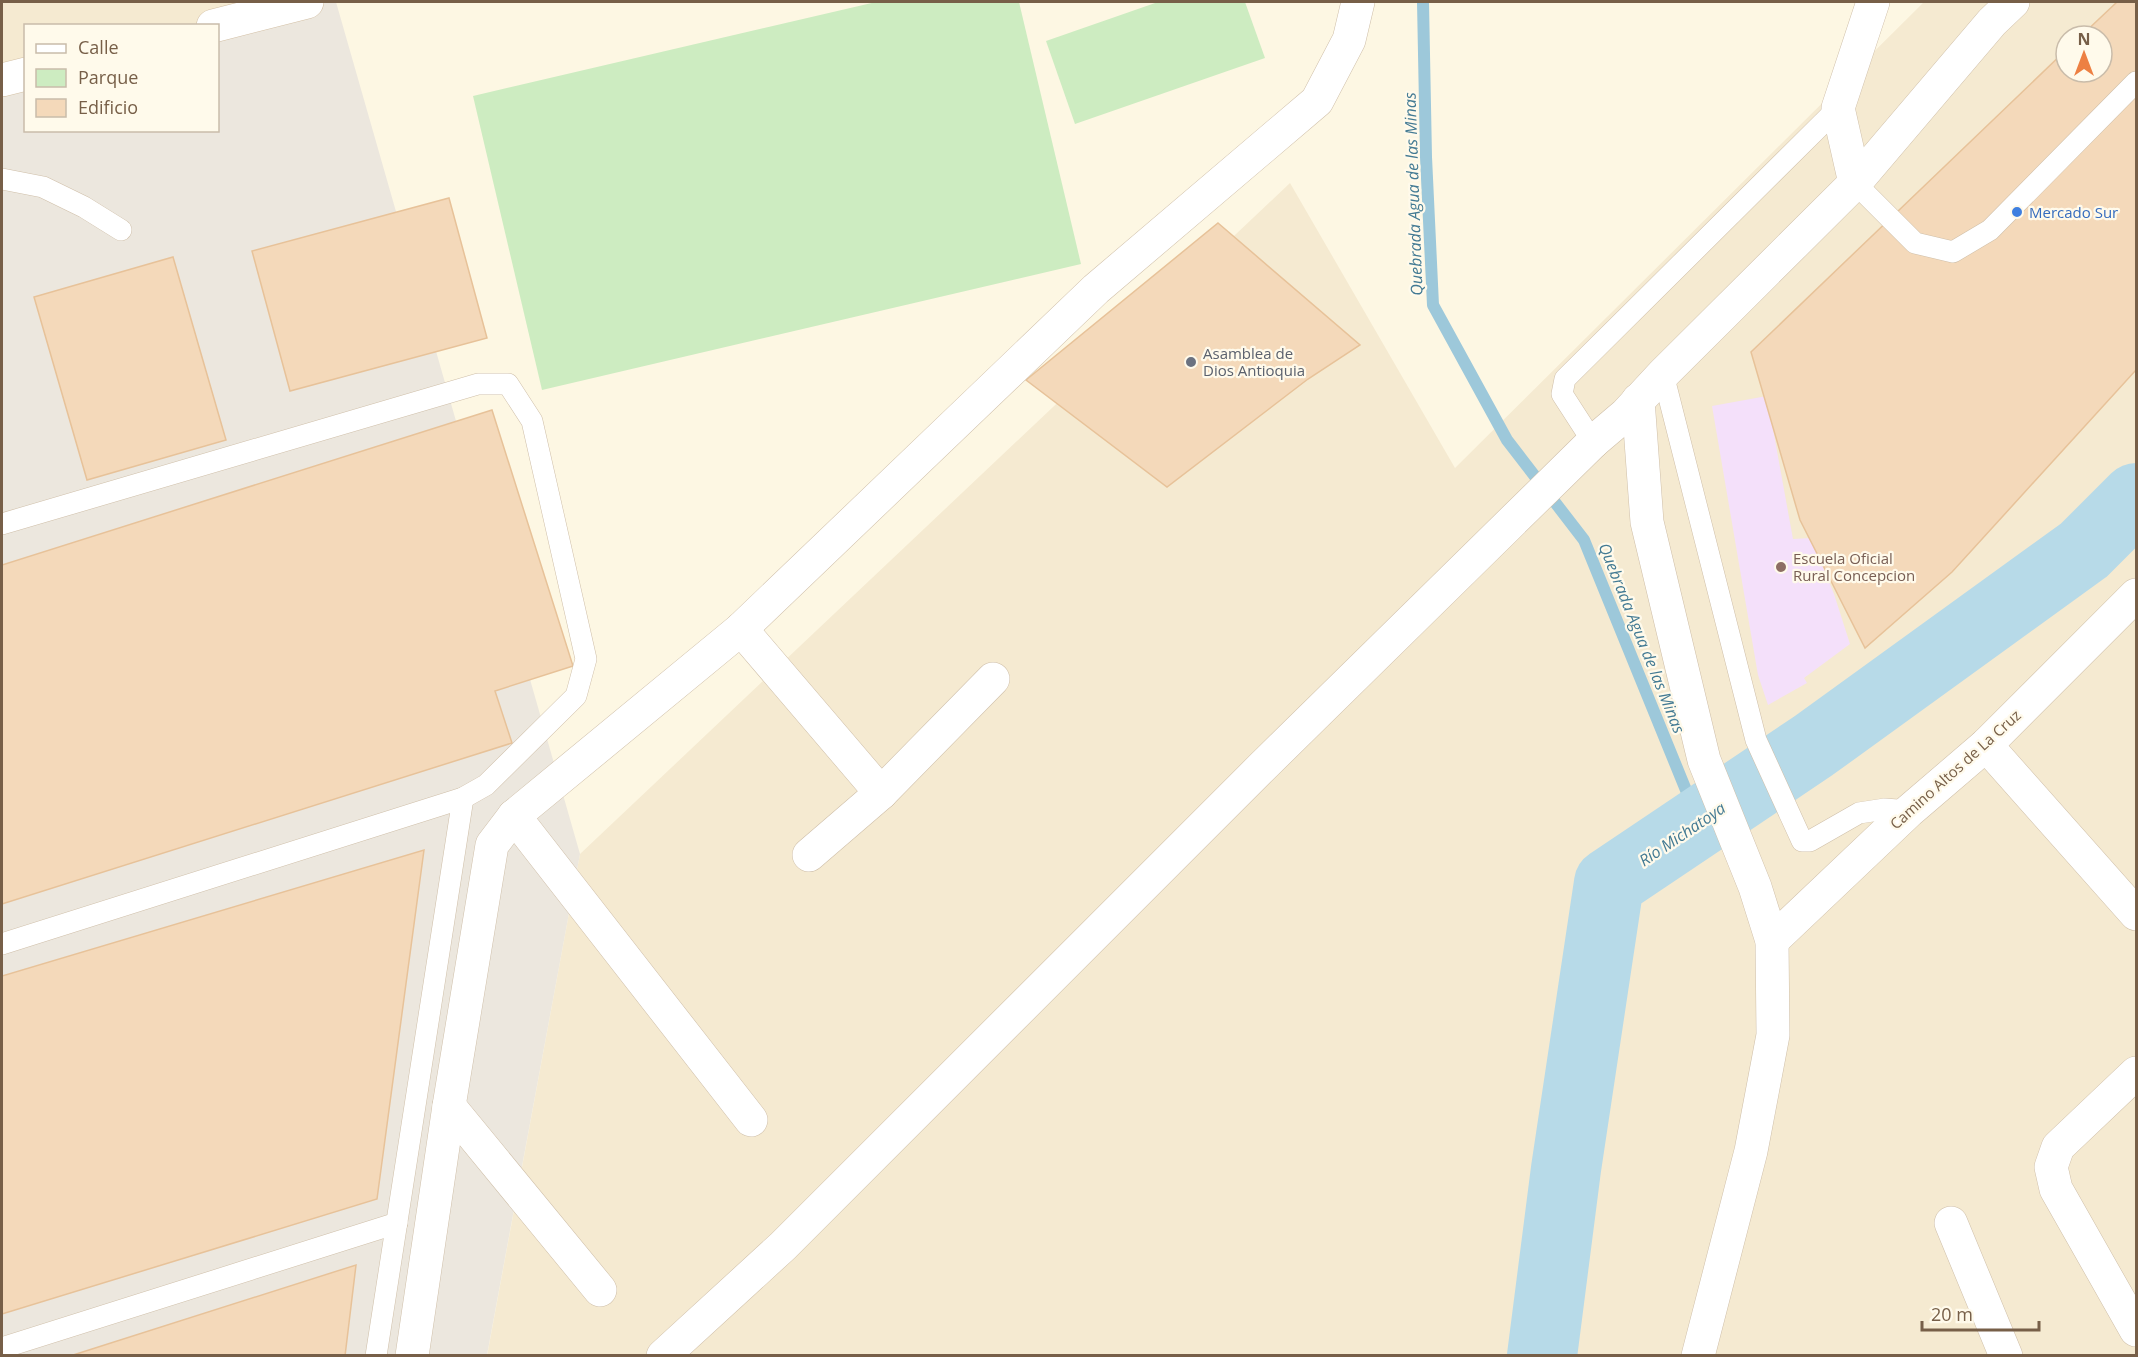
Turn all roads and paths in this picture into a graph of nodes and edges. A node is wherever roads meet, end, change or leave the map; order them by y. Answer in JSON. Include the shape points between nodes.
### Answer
{"nodes":[{"id":1,"x":307,"y":2,"type":"edge"},
{"id":2,"x":1358,"y":2,"type":"edge"},
{"id":3,"x":1873,"y":2,"type":"edge"},
{"id":4,"x":2013,"y":2,"type":"edge"},
{"id":5,"x":219,"y":24,"type":"edge"},
{"id":6,"x":24,"y":74,"type":"edge"},
{"id":7,"x":2,"y":80,"type":"edge"},
{"id":8,"x":2136,"y":82,"type":"edge"},
{"id":9,"x":1838,"y":108,"type":"junction"},
{"id":10,"x":2,"y":179,"type":"edge"},
{"id":11,"x":1854,"y":183,"type":"junction"},
{"id":12,"x":121,"y":230,"type":"dead end"},
{"id":13,"x":1663,"y":374,"type":"junction"},
{"id":14,"x":1638,"y":400,"type":"junction"},
{"id":15,"x":1593,"y":442,"type":"junction"},
{"id":16,"x":2,"y":524,"type":"edge"},
{"id":17,"x":2136,"y":595,"type":"edge"},
{"id":18,"x":741,"y":629,"type":"junction"},
{"id":19,"x":993,"y":679,"type":"dead end"},
{"id":20,"x":1986,"y":745,"type":"junction"},
{"id":21,"x":881,"y":793,"type":"junction"},
{"id":22,"x":463,"y":798,"type":"junction"},
{"id":23,"x":1909,"y":811,"type":"junction"},
{"id":24,"x":514,"y":816,"type":"junction"},
{"id":25,"x":809,"y":855,"type":"dead end"},
{"id":26,"x":2136,"y":914,"type":"edge"},
{"id":27,"x":1772,"y":941,"type":"junction"},
{"id":28,"x":2,"y":945,"type":"edge"},
{"id":29,"x":2136,"y":1073,"type":"edge"},
{"id":30,"x":449,"y":1106,"type":"junction"},
{"id":31,"x":751,"y":1120,"type":"dead end"},
{"id":32,"x":397,"y":1223,"type":"junction"},
{"id":33,"x":1951,"y":1223,"type":"dead end"},
{"id":34,"x":600,"y":1290,"type":"dead end"},
{"id":35,"x":2136,"y":1330,"type":"edge"},
{"id":36,"x":2,"y":1348,"type":"edge"},
{"id":37,"x":376,"y":1356,"type":"edge"},
{"id":38,"x":412,"y":1356,"type":"edge"},
{"id":39,"x":663,"y":1356,"type":"edge"},
{"id":40,"x":1698,"y":1356,"type":"edge"},
{"id":41,"x":2006,"y":1356,"type":"edge"}],
"edges":[{"from":1,"to":5,"type":"street"},
{"from":2,"to":18,"type":"street","via":[[1349,40],[1317,101],[1096,289]]},
{"from":3,"to":9,"type":"street"},
{"from":4,"to":11,"type":"street"},
{"from":6,"to":7,"type":"street"},
{"from":8,"to":11,"type":"lane","via":[[1990,230],[1953,252],[1916,243]]},
{"from":9,"to":11,"type":"street"},
{"from":9,"to":15,"type":"lane","via":[[1565,379],[1562,394]]},
{"from":10,"to":12,"type":"lane","via":[[43,187]]},
{"from":11,"to":13,"type":"street"},
{"from":13,"to":14,"type":"street"},
{"from":13,"to":23,"type":"lane","via":[[1756,740],[1802,841],[1810,841],[1859,813]]},
{"from":14,"to":15,"type":"street"},
{"from":14,"to":27,"type":"street","via":[[1647,522],[1704,760],[1755,887]]},
{"from":15,"to":39,"type":"street","via":[[783,1246]]},
{"from":16,"to":22,"type":"lane","via":[[478,384],[508,384],[532,421],[586,659],[576,696],[486,785]]},
{"from":17,"to":20,"type":"street","name":"Camino Altos de La Cruz"},
{"from":18,"to":21,"type":"street"},
{"from":18,"to":24,"type":"street"},
{"from":19,"to":21,"type":"street"},
{"from":20,"to":23,"type":"street","name":"Camino Altos de La Cruz"},
{"from":20,"to":26,"type":"street"},
{"from":21,"to":25,"type":"street"},
{"from":22,"to":28,"type":"lane"},
{"from":22,"to":32,"type":"lane"},
{"from":23,"to":27,"type":"street","name":"Camino Altos de La Cruz"},
{"from":24,"to":30,"type":"street","via":[[492,845]]},
{"from":24,"to":31,"type":"street"},
{"from":27,"to":40,"type":"street","via":[[1773,1035],[1751,1151]]},
{"from":29,"to":35,"type":"street","via":[[2058,1147],[2051,1167],[2056,1189]]},
{"from":30,"to":34,"type":"street"},
{"from":30,"to":38,"type":"street"},
{"from":32,"to":36,"type":"lane"},
{"from":32,"to":37,"type":"lane"},
{"from":33,"to":41,"type":"street"}]}
